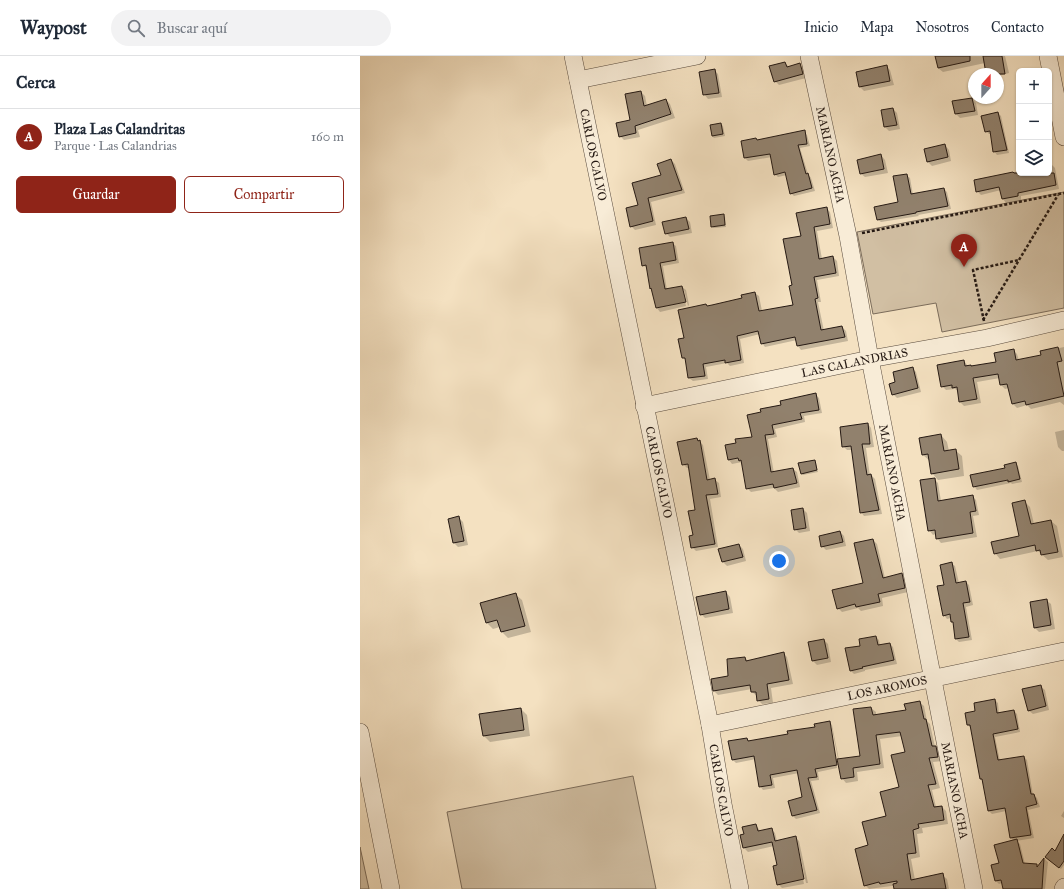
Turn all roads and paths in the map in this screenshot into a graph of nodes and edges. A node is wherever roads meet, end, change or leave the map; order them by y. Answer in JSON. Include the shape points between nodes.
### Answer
{"nodes":[{"id":1,"x":573,"y":56,"type":"edge"},
{"id":2,"x":698,"y":56,"type":"edge"},
{"id":3,"x":809,"y":56,"type":"edge"},
{"id":4,"x":1048,"y":56,"type":"edge"},
{"id":5,"x":578,"y":80,"type":"junction"},
{"id":6,"x":1064,"y":137,"type":"edge"},
{"id":7,"x":1064,"y":193,"type":"edge"},
{"id":8,"x":1058,"y":194,"type":"junction"},
{"id":9,"x":848,"y":236,"type":"junction"},
{"id":10,"x":1019,"y":260,"type":"junction"},
{"id":11,"x":984,"y":320,"type":"junction"},
{"id":12,"x":1064,"y":320,"type":"edge"},
{"id":13,"x":987,"y":338,"type":"junction"},
{"id":14,"x":870,"y":359,"type":"junction"},
{"id":15,"x":644,"y":406,"type":"junction"},
{"id":16,"x":1064,"y":651,"type":"edge"},
{"id":17,"x":933,"y":679,"type":"junction"},
{"id":18,"x":710,"y":725,"type":"junction"},
{"id":19,"x":360,"y":732,"type":"edge"},
{"id":20,"x":391,"y":889,"type":"edge"},
{"id":21,"x":740,"y":889,"type":"edge"},
{"id":22,"x":974,"y":889,"type":"edge"}],
"edges":[{"from":1,"to":5,"type":"street","name":"CARLOS CALVO"},
{"from":2,"to":5,"type":"street"},
{"from":3,"to":9,"type":"street","name":"MARIANO ACHA"},
{"from":4,"to":6,"type":"street"},
{"from":5,"to":15,"type":"street","name":"CARLOS CALVO"},
{"from":7,"to":8,"type":"path"},
{"from":8,"to":9,"type":"path"},
{"from":8,"to":10,"type":"path"},
{"from":9,"to":14,"type":"street","name":"MARIANO ACHA"},
{"from":10,"to":11,"type":"path"},
{"from":10,"to":11,"type":"path","via":[[973,270]]},
{"from":11,"to":13,"type":"path"},
{"from":12,"to":13,"type":"street","name":"LAS CALANDRIAS"},
{"from":13,"to":14,"type":"street","name":"LAS CALANDRIAS"},
{"from":14,"to":15,"type":"street","name":"LAS CALANDRIAS"},
{"from":14,"to":17,"type":"street","name":"MARIANO ACHA"},
{"from":15,"to":18,"type":"street","name":"CARLOS CALVO"},
{"from":16,"to":17,"type":"street","name":"LOS AROMOS"},
{"from":17,"to":18,"type":"street","name":"LOS AROMOS"},
{"from":17,"to":22,"type":"street","name":"MARIANO ACHA"},
{"from":18,"to":21,"type":"street","name":"CARLOS CALVO"},
{"from":19,"to":20,"type":"street"}]}
